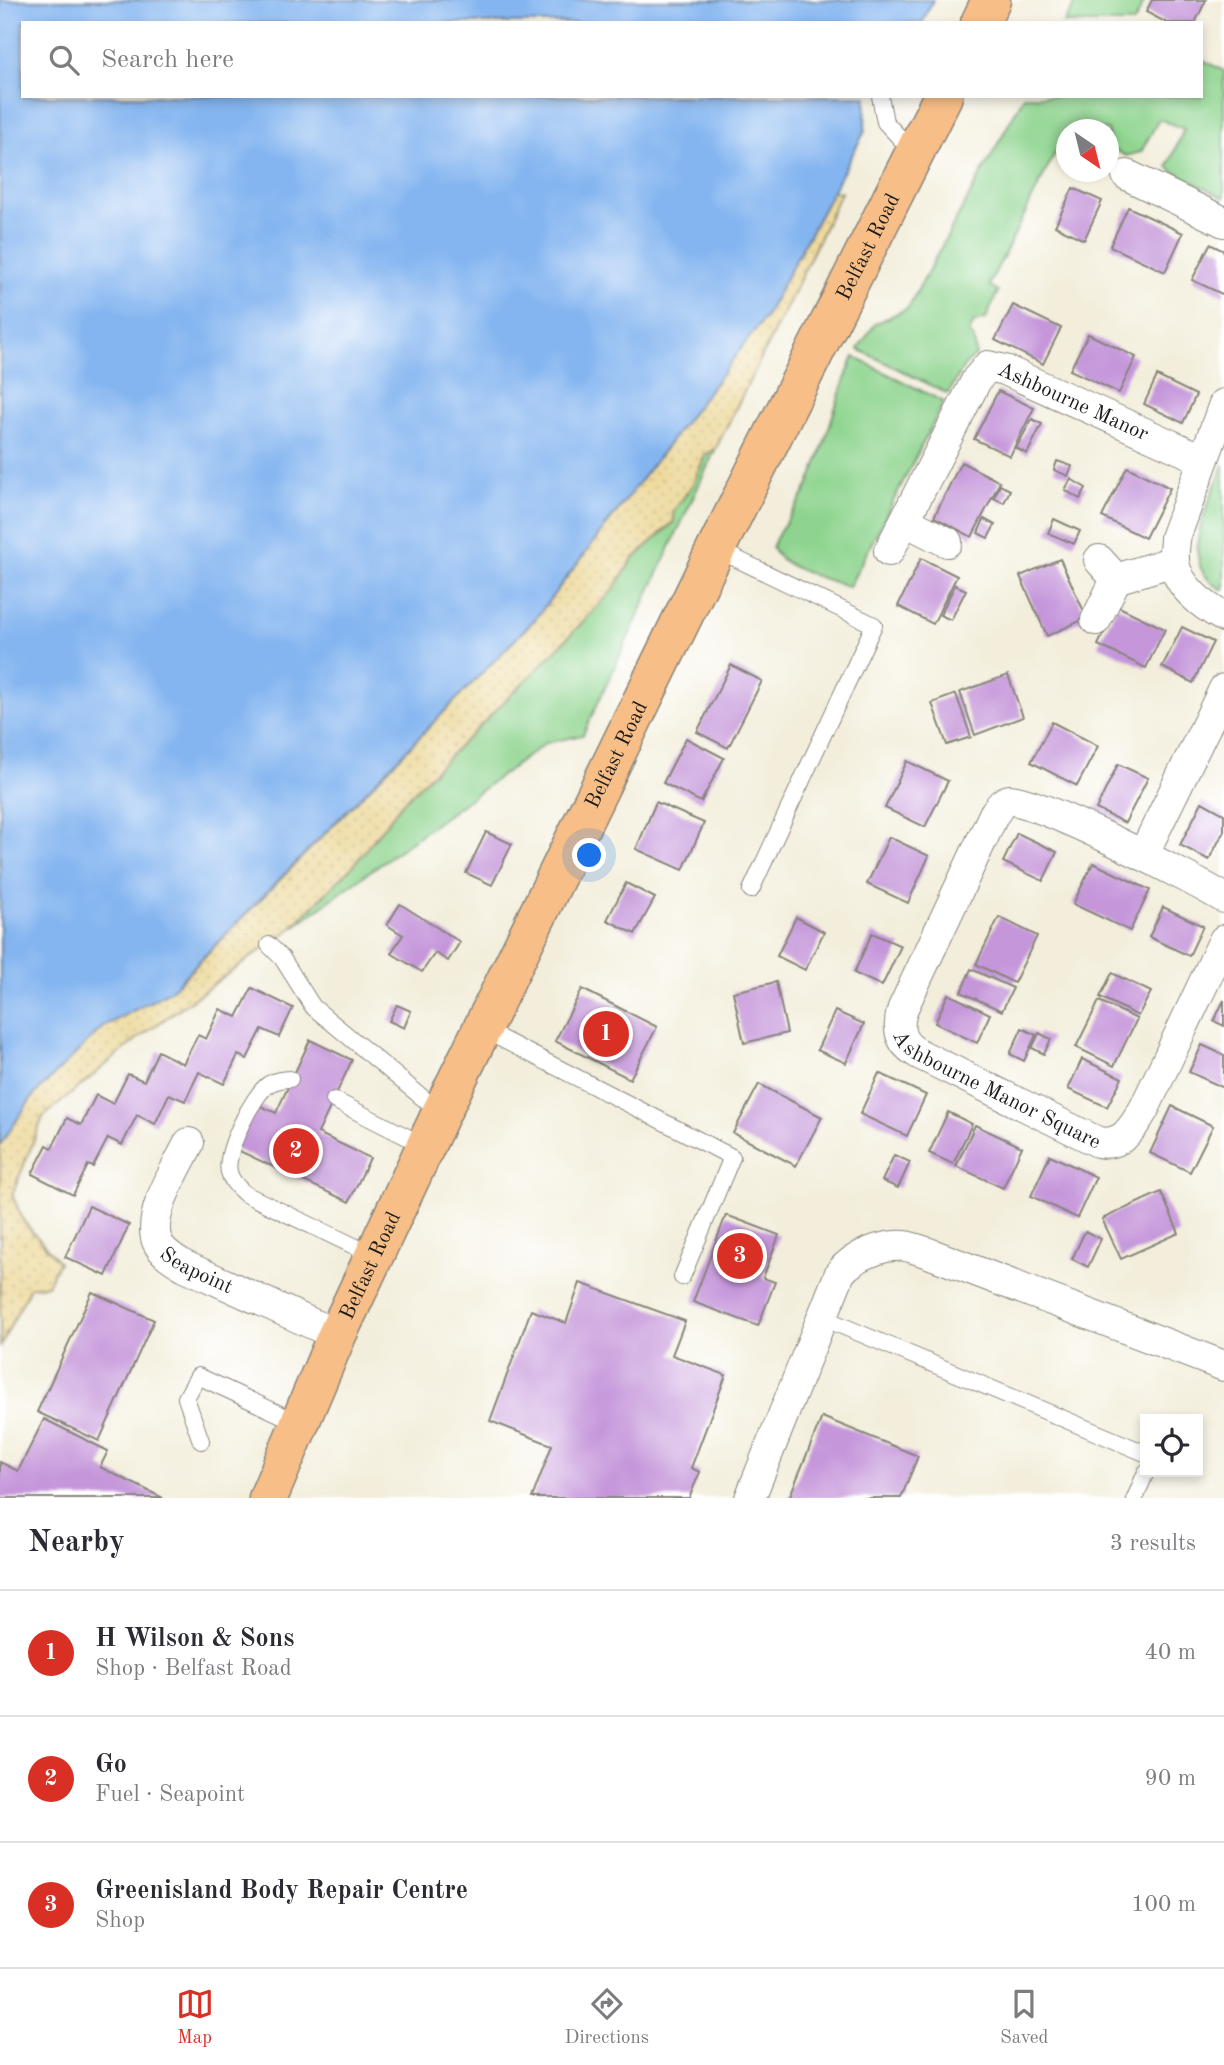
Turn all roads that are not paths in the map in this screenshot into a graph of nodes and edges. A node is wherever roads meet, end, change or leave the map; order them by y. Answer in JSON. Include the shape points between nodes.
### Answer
{"nodes":[{"id":1,"x":991,"y":0,"type":"edge"},
{"id":2,"x":981,"y":21,"type":"edge"},
{"id":3,"x":880,"y":98,"type":"edge"},
{"id":4,"x":942,"y":98,"type":"edge"},
{"id":5,"x":914,"y":153,"type":"junction"},
{"id":6,"x":1127,"y":175,"type":"dead end"},
{"id":7,"x":1224,"y":222,"type":"edge"},
{"id":8,"x":1224,"y":404,"type":"edge"},
{"id":9,"x":1202,"y":459,"type":"junction"},
{"id":10,"x":905,"y":521,"type":"junction"},
{"id":11,"x":947,"y":542,"type":"dead end"},
{"id":12,"x":716,"y":549,"type":"junction"},
{"id":13,"x":890,"y":551,"type":"dead end"},
{"id":14,"x":1174,"y":561,"type":"junction"},
{"id":15,"x":1224,"y":617,"type":"edge"},
{"id":16,"x":1096,"y":620,"type":"dead end"},
{"id":17,"x":1224,"y":689,"type":"edge"},
{"id":18,"x":1143,"y":855,"type":"junction"},
{"id":19,"x":751,"y":890,"type":"dead end"},
{"id":20,"x":1224,"y":898,"type":"edge"},
{"id":21,"x":1224,"y":940,"type":"edge"},
{"id":22,"x":269,"y":945,"type":"dead end"},
{"id":23,"x":482,"y":1029,"type":"junction"},
{"id":24,"x":290,"y":1079,"type":"dead end"},
{"id":25,"x":334,"y":1100,"type":"dead end"},
{"id":26,"x":433,"y":1129,"type":"junction"},
{"id":27,"x":188,"y":1143,"type":"dead end"},
{"id":28,"x":373,"y":1255,"type":"junction"},
{"id":29,"x":682,"y":1277,"type":"dead end"},
{"id":30,"x":821,"y":1317,"type":"junction"},
{"id":31,"x":337,"y":1335,"type":"junction"},
{"id":32,"x":1224,"y":1366,"type":"edge"},
{"id":33,"x":299,"y":1423,"type":"junction"},
{"id":34,"x":201,"y":1441,"type":"dead end"},
{"id":35,"x":1140,"y":1451,"type":"edge"},
{"id":36,"x":1144,"y":1477,"type":"edge"},
{"id":37,"x":268,"y":1498,"type":"edge"},
{"id":38,"x":750,"y":1498,"type":"edge"},
{"id":39,"x":1135,"y":1498,"type":"edge"}],
"edges":[{"from":1,"to":2,"type":"highway"},
{"from":3,"to":5,"type":"lane","via":[[886,122]]},
{"from":4,"to":5,"type":"highway","name":"Belfast Road"},
{"from":5,"to":12,"type":"highway","name":"Belfast Road"},
{"from":6,"to":7,"type":"street"},
{"from":8,"to":9,"type":"street"},
{"from":9,"to":10,"type":"street","name":"Ashbourne Manor","via":[[988,366],[977,379]]},
{"from":9,"to":14,"type":"street","via":[[1175,538]]},
{"from":10,"to":11,"type":"street"},
{"from":10,"to":13,"type":"street","name":"Ashbourne Manor"},
{"from":12,"to":19,"type":"lane","via":[[874,625]]},
{"from":12,"to":23,"type":"highway","name":"Belfast Road"},
{"from":14,"to":15,"type":"street","via":[[1185,586]]},
{"from":14,"to":16,"type":"street","via":[[1108,569]]},
{"from":17,"to":18,"type":"street"},
{"from":18,"to":20,"type":"street","name":"Ashbourne Manor Square"},
{"from":18,"to":21,"type":"street","name":"Ashbourne Manor Square","via":[[1032,805],[1009,800],[1001,804],[903,1008],[898,1032],[903,1042],[919,1054],[1109,1144],[1126,1135],[1144,1109]]},
{"from":22,"to":26,"type":"lane","via":[[313,1007]]},
{"from":23,"to":26,"type":"highway","name":"Belfast Road"},
{"from":23,"to":29,"type":"lane","via":[[732,1157]]},
{"from":24,"to":28,"type":"lane","via":[[267,1085],[252,1104],[231,1150],[228,1171],[232,1180],[245,1194]]},
{"from":25,"to":26,"type":"lane"},
{"from":26,"to":28,"type":"highway","name":"Belfast Road"},
{"from":27,"to":31,"type":"street","name":"Seapoint","via":[[157,1214],[160,1247],[185,1266]]},
{"from":28,"to":31,"type":"highway","name":"Belfast Road"},
{"from":30,"to":32,"type":"street","via":[[846,1265],[885,1248],[906,1246]]},
{"from":30,"to":35,"type":"lane"},
{"from":30,"to":38,"type":"street"},
{"from":31,"to":33,"type":"highway","name":"Belfast Road"},
{"from":33,"to":34,"type":"lane","via":[[198,1376],[186,1398]]},
{"from":33,"to":37,"type":"highway","name":"Belfast Road"},
{"from":36,"to":39,"type":"lane"}]}
